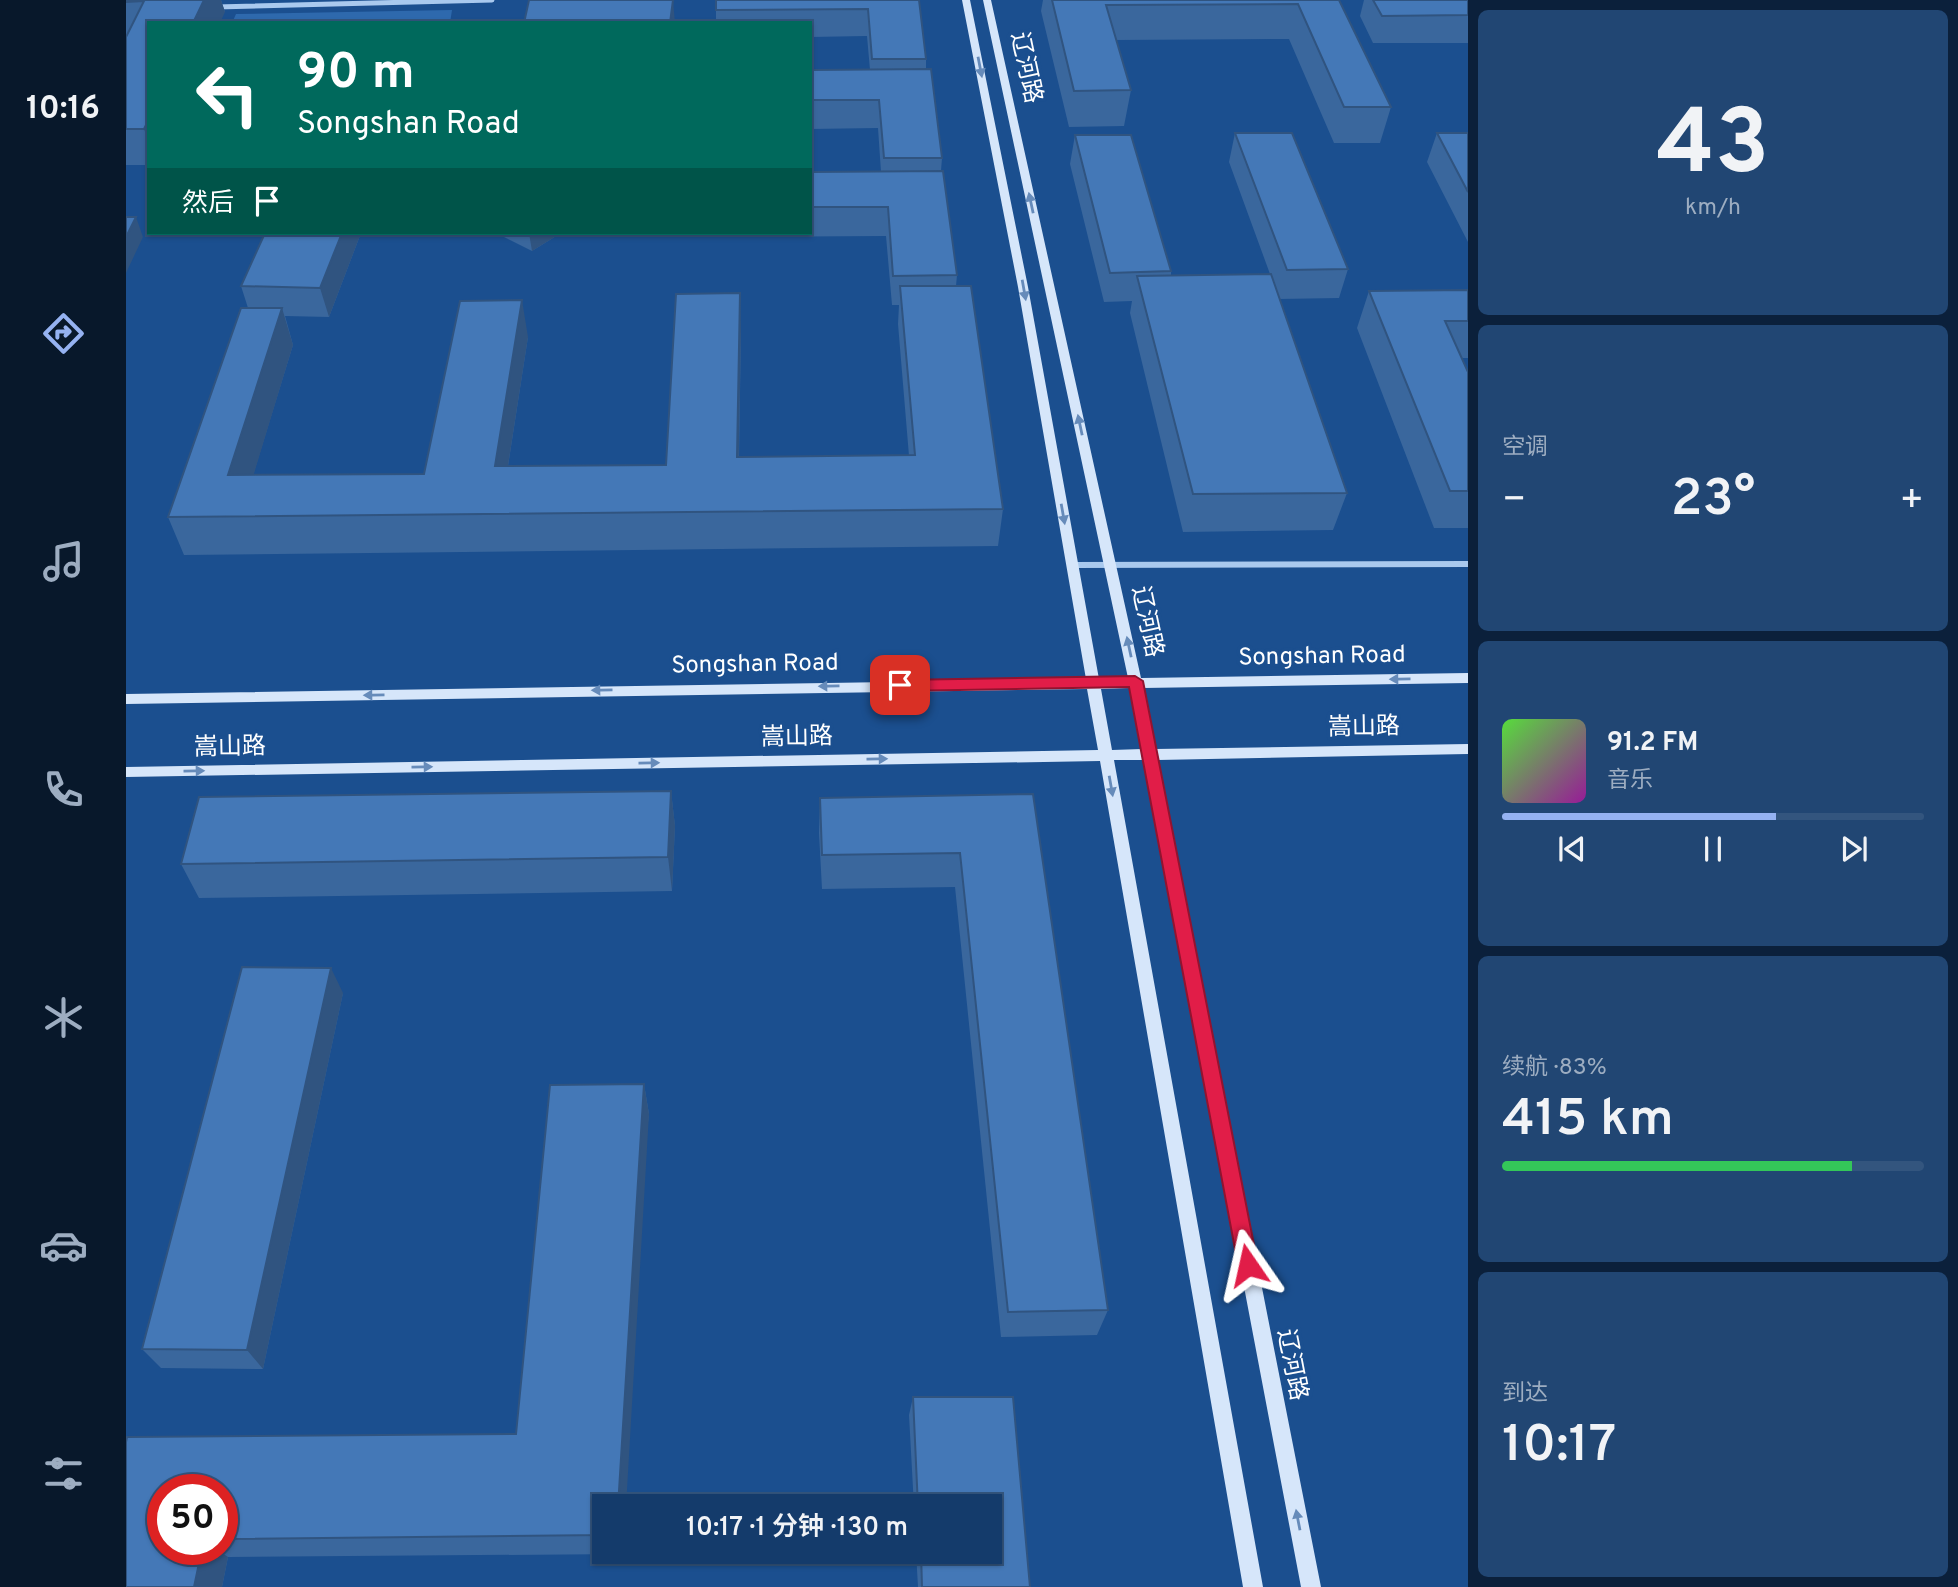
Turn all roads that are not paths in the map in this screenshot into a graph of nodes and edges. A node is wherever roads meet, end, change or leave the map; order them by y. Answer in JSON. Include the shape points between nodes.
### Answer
{"nodes":[{"id":1,"x":492,"y":0,"type":"edge"},
{"id":2,"x":967,"y":0,"type":"edge"},
{"id":3,"x":987,"y":0,"type":"edge"},
{"id":4,"x":210,"y":7,"type":"dead end"},
{"id":5,"x":1110,"y":564,"type":"junction"},
{"id":6,"x":1468,"y":564,"type":"edge"},
{"id":7,"x":1072,"y":565,"type":"junction"},
{"id":8,"x":1468,"y":678,"type":"edge"},
{"id":9,"x":1135,"y":681,"type":"junction"},
{"id":10,"x":1093,"y":682,"type":"junction"},
{"id":11,"x":126,"y":699,"type":"edge"},
{"id":12,"x":1468,"y":749,"type":"edge"},
{"id":13,"x":1150,"y":754,"type":"junction"},
{"id":14,"x":1106,"y":755,"type":"junction"},
{"id":15,"x":126,"y":772,"type":"edge"},
{"id":16,"x":1253,"y":1587,"type":"edge"},
{"id":17,"x":1311,"y":1587,"type":"edge"}],
"edges":[{"from":1,"to":4,"type":"street"},
{"from":2,"to":7,"type":"main road","name":"辽河路","one_way":true},
{"from":5,"to":3,"type":"main road","name":"辽河路","one_way":true},
{"from":5,"to":6,"type":"street"},
{"from":5,"to":7,"type":"street"},
{"from":9,"to":5,"type":"main road","name":"辽河路","one_way":true},
{"from":7,"to":10,"type":"main road","name":"辽河路"},
{"from":8,"to":9,"type":"main road","name":"Songshan Road","one_way":true},
{"from":9,"to":10,"type":"main road","name":"Songshan Road"},
{"from":9,"to":13,"type":"main road","name":"辽河路"},
{"from":10,"to":11,"type":"main road","name":"Songshan Road","one_way":true},
{"from":10,"to":14,"type":"main road","name":"辽河路"},
{"from":12,"to":13,"type":"main road","name":"嵩山路"},
{"from":13,"to":14,"type":"main road","name":"嵩山路"},
{"from":17,"to":13,"type":"main road","name":"辽河路","one_way":true},
{"from":15,"to":14,"type":"main road","name":"嵩山路","one_way":true},
{"from":14,"to":16,"type":"main road","name":"辽河路","one_way":true}]}
